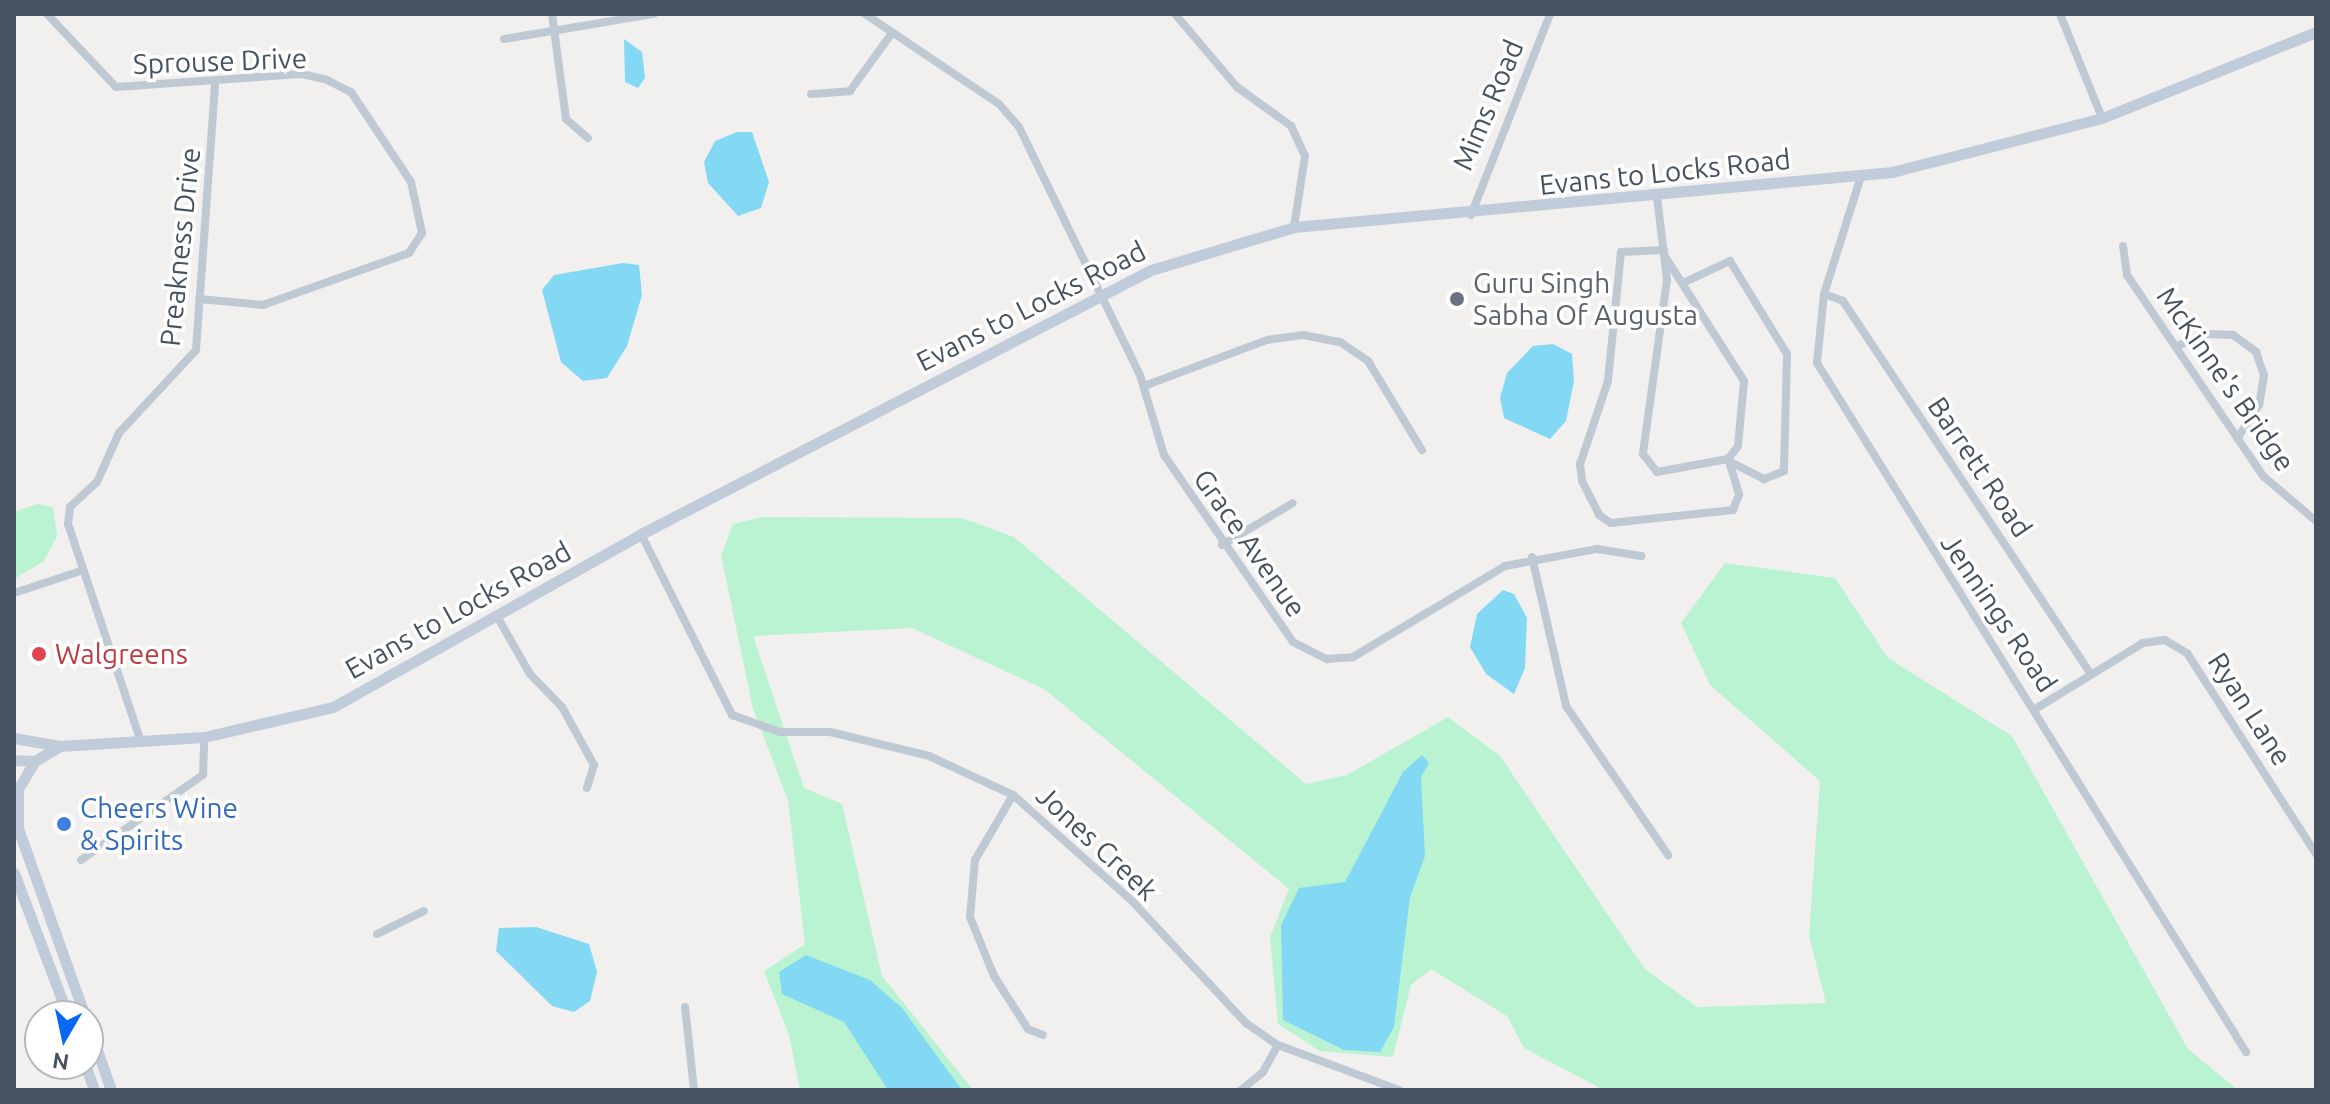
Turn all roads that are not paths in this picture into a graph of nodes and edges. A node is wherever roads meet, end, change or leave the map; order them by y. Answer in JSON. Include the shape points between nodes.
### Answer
{"nodes":[{"id":1,"x":47,"y":14,"type":"edge"},
{"id":2,"x":552,"y":14,"type":"edge"},
{"id":3,"x":654,"y":14,"type":"edge"},
{"id":4,"x":865,"y":14,"type":"edge"},
{"id":5,"x":1175,"y":14,"type":"edge"},
{"id":6,"x":1550,"y":14,"type":"edge"},
{"id":7,"x":2060,"y":14,"type":"edge"},
{"id":8,"x":556,"y":30,"type":"junction"},
{"id":9,"x":2316,"y":32,"type":"edge"},
{"id":10,"x":892,"y":33,"type":"junction"},
{"id":11,"x":504,"y":39,"type":"dead end"},
{"id":12,"x":215,"y":83,"type":"junction"},
{"id":13,"x":811,"y":94,"type":"dead end"},
{"id":14,"x":2102,"y":118,"type":"junction"},
{"id":15,"x":588,"y":138,"type":"dead end"},
{"id":16,"x":1861,"y":176,"type":"junction"},
{"id":17,"x":1657,"y":197,"type":"junction"},
{"id":18,"x":1470,"y":216,"type":"junction"},
{"id":19,"x":1294,"y":227,"type":"junction"},
{"id":20,"x":2123,"y":246,"type":"dead end"},
{"id":21,"x":1664,"y":253,"type":"junction"},
{"id":22,"x":1683,"y":283,"type":"junction"},
{"id":23,"x":1824,"y":294,"type":"junction"},
{"id":24,"x":1101,"y":296,"type":"junction"},
{"id":25,"x":199,"y":299,"type":"junction"},
{"id":26,"x":2177,"y":346,"type":"junction"},
{"id":27,"x":1144,"y":386,"type":"junction"},
{"id":28,"x":2237,"y":439,"type":"junction"},
{"id":29,"x":1422,"y":450,"type":"dead end"},
{"id":30,"x":1728,"y":459,"type":"junction"},
{"id":31,"x":1293,"y":503,"type":"dead end"},
{"id":32,"x":2316,"y":521,"type":"edge"},
{"id":33,"x":641,"y":534,"type":"junction"},
{"id":34,"x":1222,"y":545,"type":"junction"},
{"id":35,"x":1641,"y":556,"type":"dead end"},
{"id":36,"x":1532,"y":557,"type":"junction"},
{"id":37,"x":81,"y":571,"type":"junction"},
{"id":38,"x":14,"y":593,"type":"edge"},
{"id":39,"x":498,"y":618,"type":"junction"},
{"id":40,"x":2091,"y":674,"type":"junction"},
{"id":41,"x":2037,"y":708,"type":"junction"},
{"id":42,"x":204,"y":737,"type":"junction"},
{"id":43,"x":14,"y":738,"type":"edge"},
{"id":44,"x":141,"y":742,"type":"junction"},
{"id":45,"x":60,"y":746,"type":"junction"},
{"id":46,"x":14,"y":760,"type":"edge"},
{"id":47,"x":35,"y":761,"type":"junction"},
{"id":48,"x":587,"y":788,"type":"dead end"},
{"id":49,"x":1013,"y":795,"type":"junction"},
{"id":50,"x":14,"y":817,"type":"edge"},
{"id":51,"x":19,"y":830,"type":"junction"},
{"id":52,"x":2316,"y":854,"type":"edge"},
{"id":53,"x":1668,"y":855,"type":"dead end"},
{"id":54,"x":81,"y":860,"type":"dead end"},
{"id":55,"x":14,"y":873,"type":"edge"},
{"id":56,"x":424,"y":911,"type":"dead end"},
{"id":57,"x":377,"y":934,"type":"dead end"},
{"id":58,"x":62,"y":1000,"type":"edge"},
{"id":59,"x":79,"y":1000,"type":"edge"},
{"id":60,"x":685,"y":1007,"type":"dead end"},
{"id":61,"x":1043,"y":1035,"type":"dead end"},
{"id":62,"x":1278,"y":1045,"type":"junction"},
{"id":63,"x":2246,"y":1052,"type":"dead end"},
{"id":64,"x":104,"y":1070,"type":"edge"},
{"id":65,"x":111,"y":1090,"type":"edge"},
{"id":66,"x":694,"y":1090,"type":"edge"},
{"id":67,"x":1241,"y":1090,"type":"edge"},
{"id":68,"x":1399,"y":1090,"type":"edge"}],
"edges":[{"from":1,"to":12,"type":"street","name":"Sprouse Drive","via":[[116,87]]},
{"from":2,"to":8,"type":"street"},
{"from":3,"to":8,"type":"street"},
{"from":4,"to":10,"type":"street","name":"Grace Avenue"},
{"from":5,"to":19,"type":"street","via":[[1237,87],[1291,126],[1305,156]]},
{"from":6,"to":18,"type":"street","name":"Mims Road"},
{"from":7,"to":14,"type":"street"},
{"from":8,"to":11,"type":"street"},
{"from":8,"to":15,"type":"street","via":[[566,119]]},
{"from":9,"to":14,"type":"street","name":"Evans to Locks Road"},
{"from":10,"to":13,"type":"street","via":[[850,91]]},
{"from":10,"to":24,"type":"street","name":"Grace Avenue","via":[[999,104],[1019,127]]},
{"from":12,"to":25,"type":"street","name":"Preakness Drive"},
{"from":12,"to":25,"type":"street","name":"Sprouse Drive","via":[[302,74],[351,92],[411,182],[422,233],[409,253],[263,305]]},
{"from":14,"to":16,"type":"street","name":"Evans to Locks Road"},
{"from":16,"to":17,"type":"street","name":"Evans to Locks Road"},
{"from":16,"to":23,"type":"street","name":"Jennings Road"},
{"from":17,"to":18,"type":"street","name":"Evans to Locks Road"},
{"from":17,"to":21,"type":"street"},
{"from":18,"to":19,"type":"street","name":"Evans to Locks Road"},
{"from":19,"to":24,"type":"street","name":"Evans to Locks Road","via":[[1151,270]]},
{"from":20,"to":26,"type":"street","name":"McKinne's Bridge","via":[[2127,275]]},
{"from":21,"to":22,"type":"street"},
{"from":21,"to":30,"type":"street","via":[[1661,367],[1643,454],[1657,472]]},
{"from":21,"to":30,"type":"street","via":[[1621,252],[1608,381],[1580,464],[1582,481],[1599,515],[1611,523],[1733,510],[1739,494]]},
{"from":22,"to":30,"type":"street","via":[[1744,381],[1738,446]]},
{"from":22,"to":30,"type":"street","via":[[1724,258],[1730,261],[1787,354],[1784,471],[1764,479]]},
{"from":23,"to":40,"type":"street","name":"Barrett Road","via":[[1843,301]]},
{"from":23,"to":41,"type":"street","name":"Jennings Road","via":[[1817,363],[1830,391]]},
{"from":24,"to":27,"type":"street","name":"Grace Avenue"},
{"from":24,"to":33,"type":"street","name":"Evans to Locks Road"},
{"from":25,"to":37,"type":"street","name":"Preakness Drive","via":[[191,361],[119,433],[97,482],[70,507]]},
{"from":26,"to":28,"type":"street","name":"McKinne's Bridge"},
{"from":26,"to":28,"type":"street","via":[[2207,334],[2233,335],[2256,352],[2264,375],[2259,405]]},
{"from":27,"to":29,"type":"street","via":[[1267,340],[1303,335],[1340,342],[1368,361]]},
{"from":27,"to":34,"type":"street","name":"Grace Avenue","via":[[1164,455]]},
{"from":28,"to":32,"type":"street","name":"McKinne's Bridge","via":[[2285,500]]},
{"from":31,"to":34,"type":"street"},
{"from":33,"to":39,"type":"street","name":"Evans to Locks Road"},
{"from":33,"to":49,"type":"street","name":"Jones Creek","via":[[732,715],[780,732],[830,732],[929,756]]},
{"from":34,"to":36,"type":"street","name":"Grace Avenue","via":[[1293,642],[1327,659],[1375,648],[1473,582]]},
{"from":35,"to":36,"type":"street","name":"Grace Avenue","via":[[1597,549]]},
{"from":36,"to":53,"type":"street","via":[[1566,706]]},
{"from":37,"to":38,"type":"street"},
{"from":37,"to":44,"type":"street","name":"Preakness Drive"},
{"from":39,"to":42,"type":"street","name":"Evans to Locks Road","via":[[333,707]]},
{"from":39,"to":48,"type":"street","via":[[530,674],[562,707],[594,765]]},
{"from":40,"to":41,"type":"street","name":"Ryan Lane"},
{"from":40,"to":52,"type":"street","name":"Ryan Lane","via":[[2143,643],[2165,640],[2187,653]]},
{"from":41,"to":63,"type":"street","name":"Jennings Road"},
{"from":42,"to":44,"type":"street","name":"Evans to Locks Road"},
{"from":42,"to":54,"type":"street","via":[[203,775]]},
{"from":43,"to":45,"type":"street","name":"Evans to Locks Road"},
{"from":44,"to":45,"type":"street","name":"Evans to Locks Road"},
{"from":45,"to":47,"type":"street","name":"Evans to Locks Road"},
{"from":46,"to":47,"type":"street"},
{"from":47,"to":51,"type":"street","via":[[18,789]]},
{"from":49,"to":61,"type":"street","via":[[975,860],[970,917],[994,976],[1028,1029]]},
{"from":49,"to":62,"type":"street","name":"Jones Creek","via":[[1121,891],[1246,1023]]},
{"from":50,"to":51,"type":"street"},
{"from":51,"to":59,"type":"street"},
{"from":55,"to":58,"type":"street"},
{"from":56,"to":57,"type":"street"},
{"from":60,"to":66,"type":"street"},
{"from":62,"to":67,"type":"street","via":[[1263,1072]]},
{"from":62,"to":68,"type":"street","name":"Jones Creek"},
{"from":64,"to":65,"type":"street"}]}
